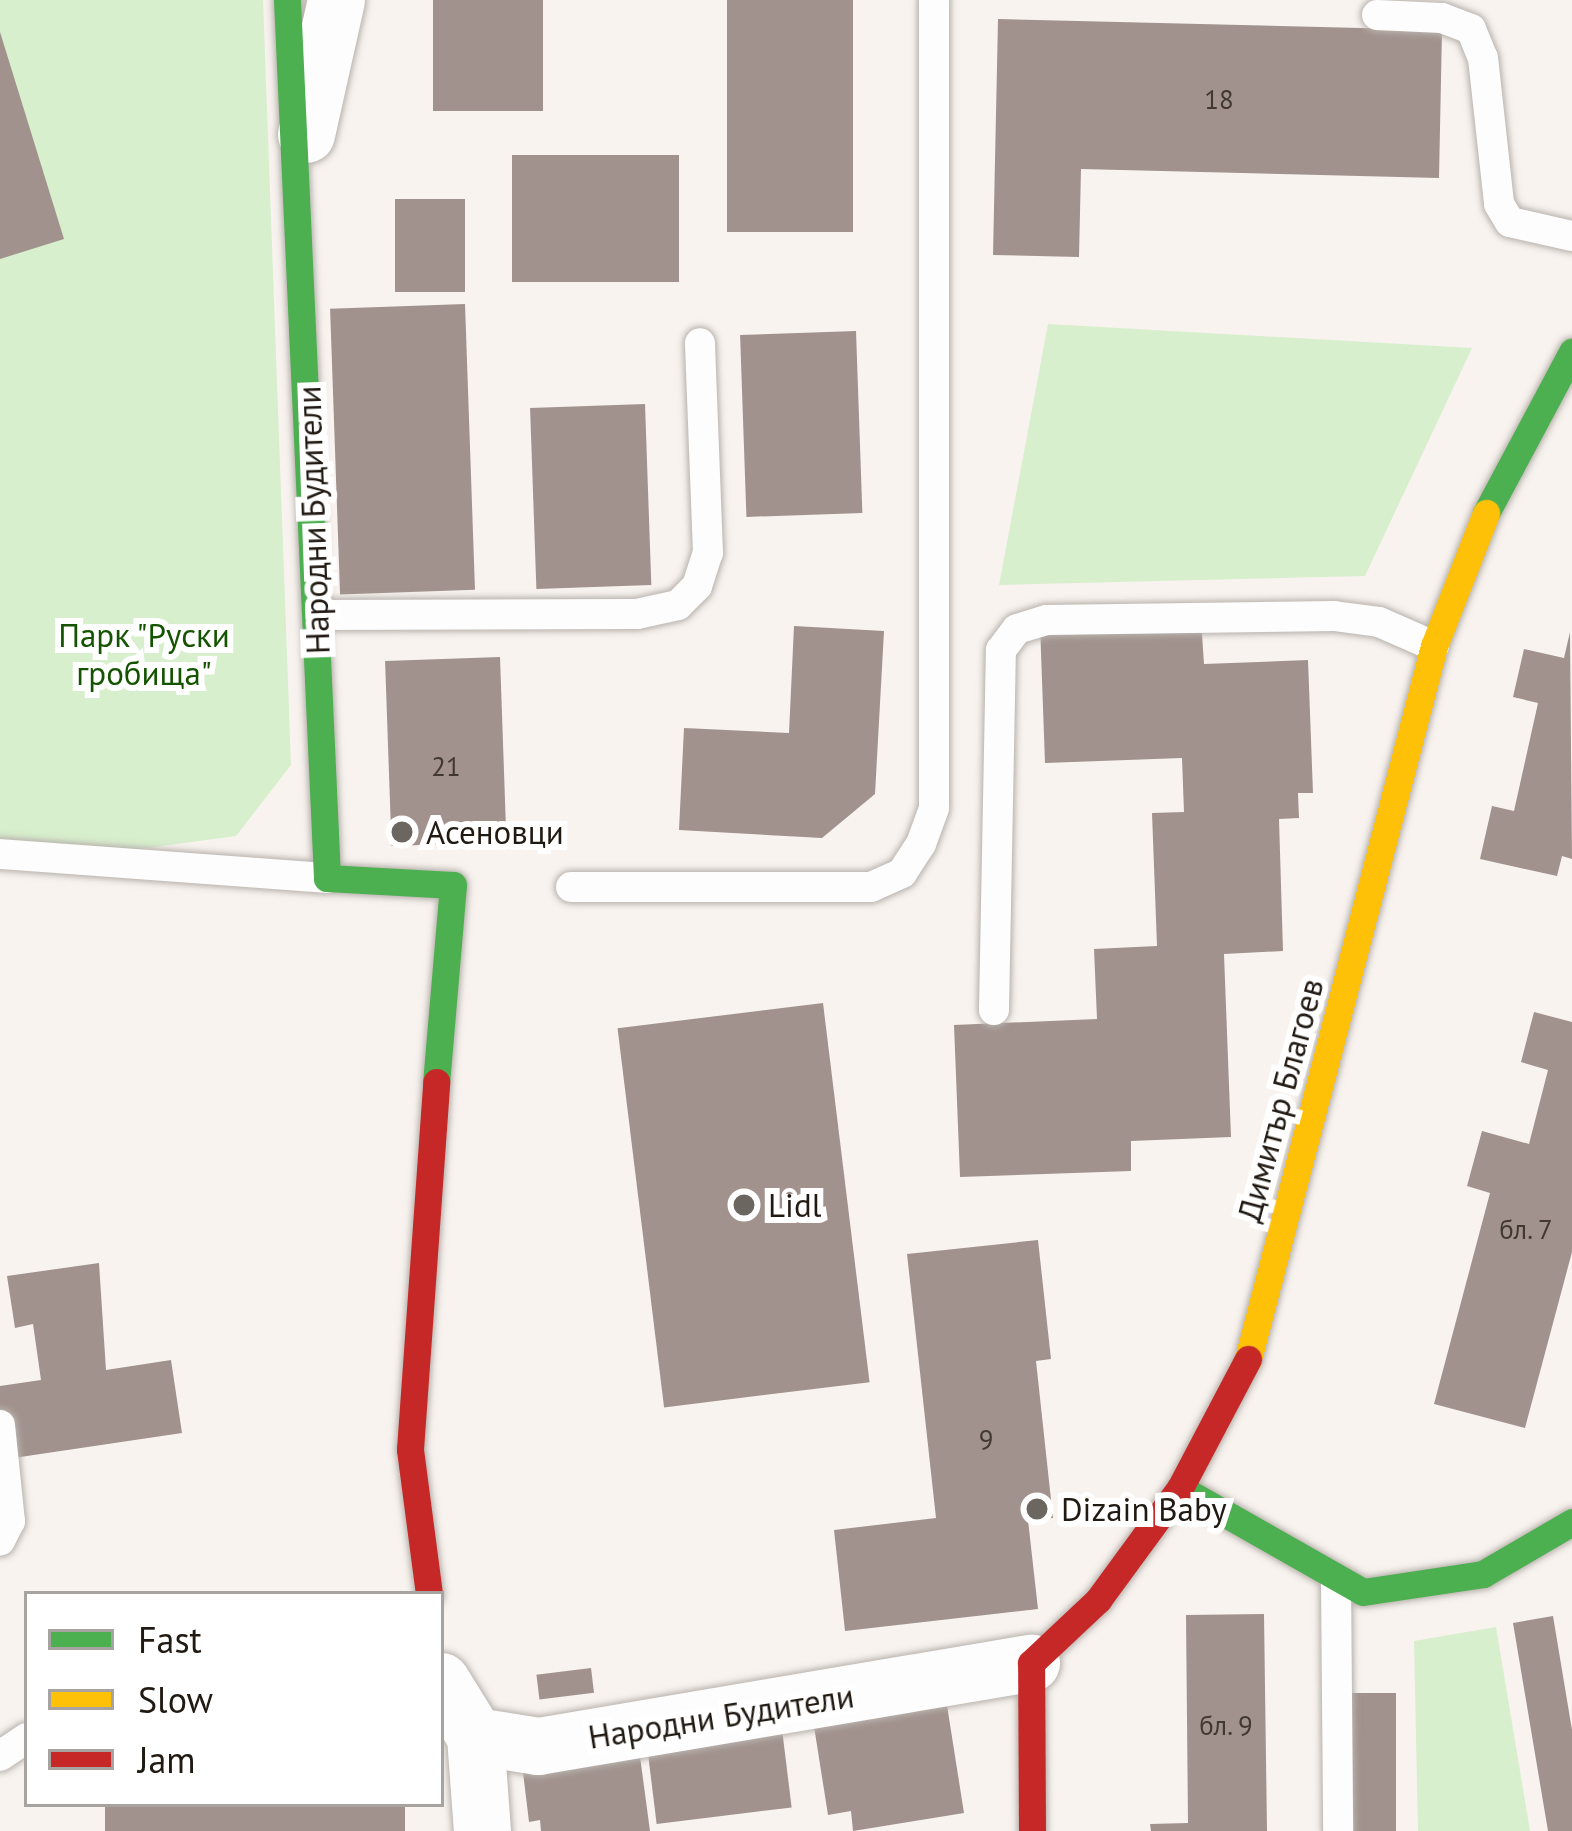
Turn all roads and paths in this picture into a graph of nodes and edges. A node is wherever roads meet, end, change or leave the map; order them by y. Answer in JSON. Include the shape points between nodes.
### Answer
{"nodes":[{"id":1,"x":287,"y":0,"type":"edge"},
{"id":2,"x":336,"y":0,"type":"edge"},
{"id":3,"x":934,"y":0,"type":"edge"},
{"id":4,"x":1377,"y":15,"type":"dead end"},
{"id":5,"x":300,"y":161,"type":"junction"},
{"id":6,"x":1572,"y":236,"type":"edge"},
{"id":7,"x":700,"y":343,"type":"dead end"},
{"id":8,"x":1572,"y":352,"type":"edge"},
{"id":9,"x":316,"y":615,"type":"junction"},
{"id":10,"x":1434,"y":646,"type":"junction"},
{"id":11,"x":0,"y":854,"type":"edge"},
{"id":12,"x":327,"y":878,"type":"junction"},
{"id":13,"x":571,"y":887,"type":"dead end"},
{"id":14,"x":994,"y":1010,"type":"dead end"},
{"id":15,"x":0,"y":1424,"type":"edge"},
{"id":16,"x":1180,"y":1488,"type":"junction"},
{"id":17,"x":1572,"y":1522,"type":"edge"},
{"id":18,"x":0,"y":1541,"type":"edge"},
{"id":19,"x":1336,"y":1581,"type":"junction"},
{"id":20,"x":429,"y":1591,"type":"edge"},
{"id":21,"x":1031,"y":1664,"type":"junction"},
{"id":22,"x":444,"y":1687,"type":"edge"},
{"id":23,"x":475,"y":1736,"type":"junction"},
{"id":24,"x":482,"y":1831,"type":"edge"},
{"id":25,"x":1032,"y":1831,"type":"edge"},
{"id":26,"x":1338,"y":1831,"type":"edge"}],
"edges":[{"from":1,"to":5,"type":"street","name":"Народни Будители"},
{"from":2,"to":5,"type":"street","name":"Народни Будители"},
{"from":3,"to":13,"type":"lane","via":[[934,808],[921,844],[902,873],[871,886]]},
{"from":4,"to":6,"type":"lane","via":[[1442,18],[1471,29],[1484,58],[1499,204],[1510,222]]},
{"from":5,"to":9,"type":"street","name":"Народни Будители"},
{"from":7,"to":9,"type":"lane","via":[[708,553],[697,586],[677,605],[637,614]]},
{"from":8,"to":10,"type":"street","name":"Димитър Благоев","via":[[1470,542]]},
{"from":9,"to":12,"type":"street","name":"Народни Будители"},
{"from":10,"to":14,"type":"lane","via":[[1379,622],[1334,616],[1047,620],[1018,628],[1001,650]]},
{"from":10,"to":16,"type":"street","name":"Димитър Благоев","via":[[1243,1377]]},
{"from":11,"to":12,"type":"lane"},
{"from":12,"to":20,"type":"street","via":[[453,885],[412,1352],[410,1449]]},
{"from":15,"to":18,"type":"lane","via":[[10,1521]]},
{"from":16,"to":19,"type":"street"},
{"from":16,"to":21,"type":"street","name":"Димитър Благоев","via":[[1098,1600]]},
{"from":17,"to":19,"type":"street","via":[[1483,1574],[1363,1592]]},
{"from":19,"to":26,"type":"lane"},
{"from":21,"to":23,"type":"street","name":"Народни Будители","via":[[538,1747]]},
{"from":21,"to":25,"type":"street"},
{"from":22,"to":23,"type":"street"},
{"from":23,"to":24,"type":"street"}]}
